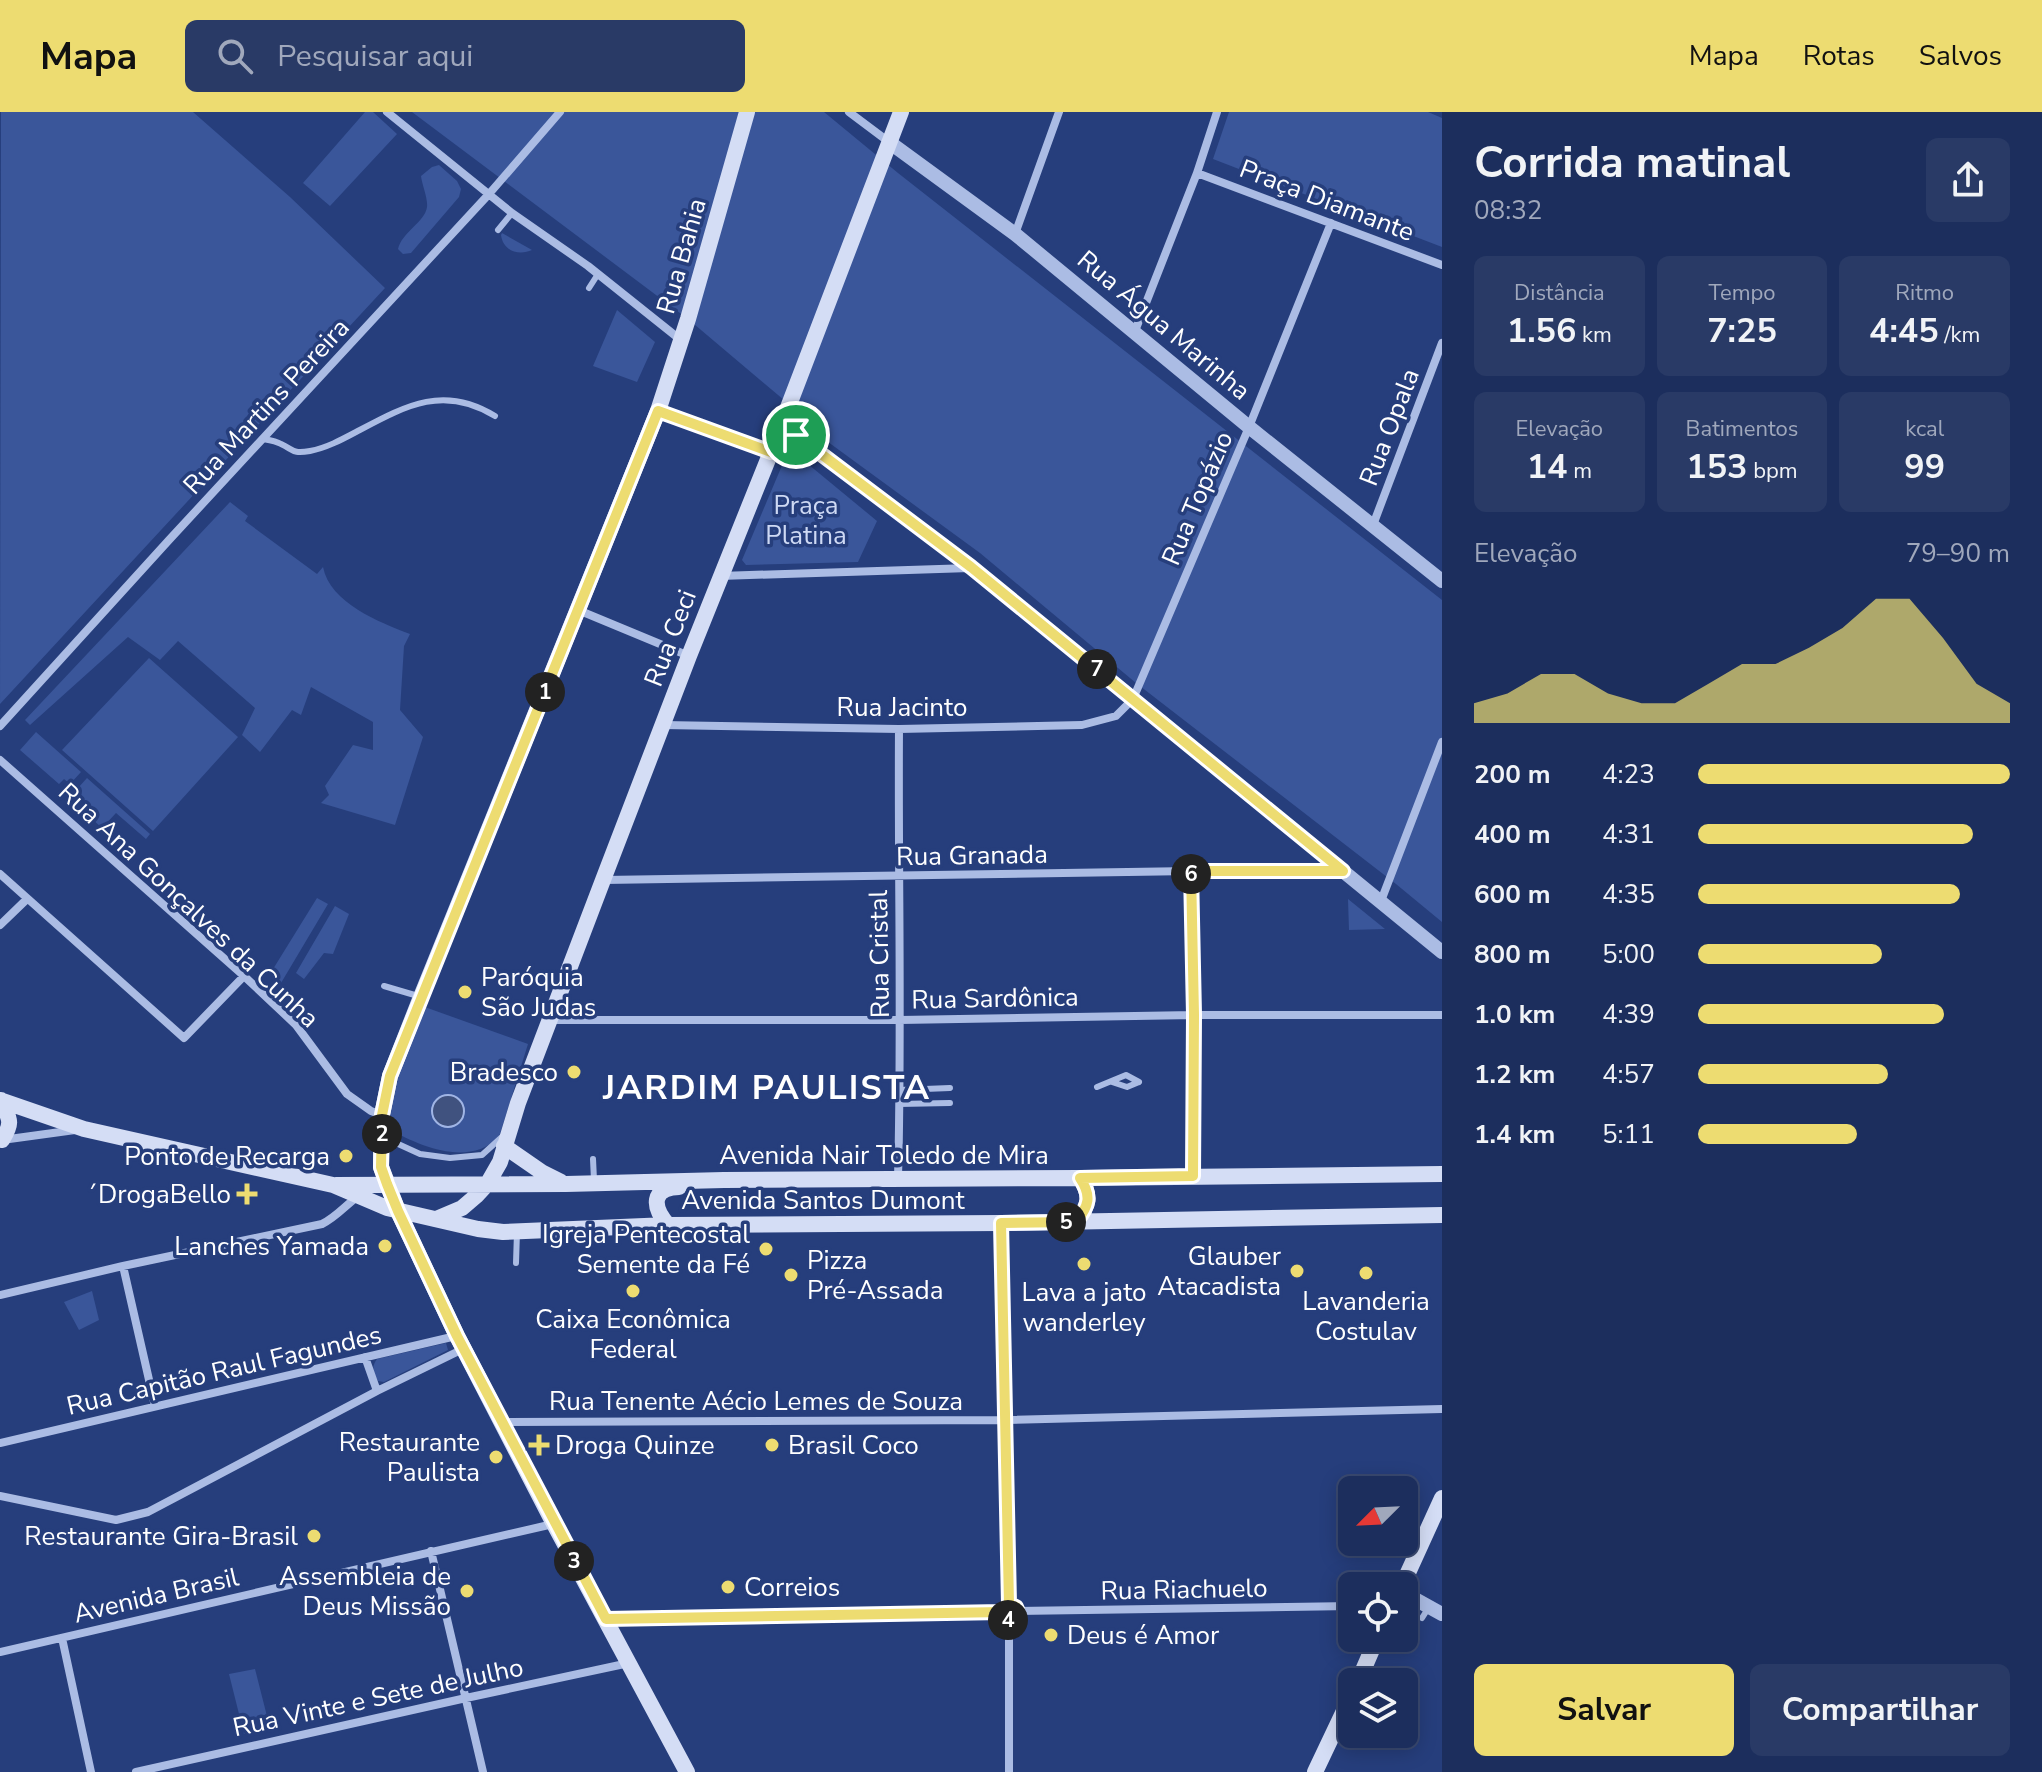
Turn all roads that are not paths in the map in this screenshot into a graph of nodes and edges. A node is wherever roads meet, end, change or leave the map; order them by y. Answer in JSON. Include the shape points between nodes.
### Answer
{"nodes":[{"id":1,"x":387,"y":112,"type":"edge"},
{"id":2,"x":560,"y":112,"type":"edge"},
{"id":3,"x":747,"y":112,"type":"edge"},
{"id":4,"x":849,"y":112,"type":"edge"},
{"id":5,"x":901,"y":112,"type":"edge"},
{"id":6,"x":1059,"y":112,"type":"edge"},
{"id":7,"x":1217,"y":112,"type":"edge"},
{"id":8,"x":889,"y":142,"type":"junction"},
{"id":9,"x":1197,"y":173,"type":"junction"},
{"id":10,"x":489,"y":194,"type":"junction"},
{"id":11,"x":512,"y":213,"type":"junction"},
{"id":12,"x":1331,"y":223,"type":"junction"},
{"id":13,"x":498,"y":230,"type":"dead end"},
{"id":14,"x":1015,"y":234,"type":"junction"},
{"id":15,"x":1442,"y":265,"type":"edge"},
{"id":16,"x":598,"y":274,"type":"junction"},
{"id":17,"x":589,"y":288,"type":"dead end"},
{"id":18,"x":1135,"y":331,"type":"junction"},
{"id":19,"x":682,"y":341,"type":"junction"},
{"id":20,"x":1442,"y":343,"type":"edge"},
{"id":21,"x":658,"y":411,"type":"junction"},
{"id":22,"x":495,"y":416,"type":"dead end"},
{"id":23,"x":780,"y":423,"type":"junction"},
{"id":24,"x":1249,"y":427,"type":"junction"},
{"id":25,"x":263,"y":439,"type":"junction"},
{"id":26,"x":771,"y":452,"type":"junction"},
{"id":27,"x":1373,"y":525,"type":"junction"},
{"id":28,"x":971,"y":567,"type":"junction"},
{"id":29,"x":720,"y":576,"type":"junction"},
{"id":30,"x":1442,"y":581,"type":"edge"},
{"id":31,"x":578,"y":610,"type":"junction"},
{"id":32,"x":689,"y":656,"type":"junction"},
{"id":33,"x":1133,"y":699,"type":"junction"},
{"id":34,"x":662,"y":725,"type":"junction"},
{"id":35,"x":0,"y":726,"type":"edge"},
{"id":36,"x":899,"y":729,"type":"junction"},
{"id":37,"x":1442,"y":742,"type":"edge"},
{"id":38,"x":0,"y":760,"type":"edge"},
{"id":39,"x":1191,"y":871,"type":"junction"},
{"id":40,"x":1343,"y":871,"type":"junction"},
{"id":41,"x":0,"y":874,"type":"edge"},
{"id":42,"x":898,"y":876,"type":"junction"},
{"id":43,"x":603,"y":880,"type":"junction"},
{"id":44,"x":27,"y":899,"type":"junction"},
{"id":45,"x":1381,"y":901,"type":"junction"},
{"id":46,"x":0,"y":925,"type":"edge"},
{"id":47,"x":1442,"y":952,"type":"edge"},
{"id":48,"x":244,"y":976,"type":"junction"},
{"id":49,"x":384,"y":986,"type":"dead end"},
{"id":50,"x":421,"y":997,"type":"junction"},
{"id":51,"x":1194,"y":1015,"type":"junction"},
{"id":52,"x":1442,"y":1015,"type":"edge"},
{"id":53,"x":550,"y":1020,"type":"junction"},
{"id":54,"x":900,"y":1020,"type":"junction"},
{"id":55,"x":1112,"y":1082,"type":"dead end"},
{"id":56,"x":1097,"y":1087,"type":"dead end"},
{"id":57,"x":950,"y":1088,"type":"dead end"},
{"id":58,"x":899,"y":1090,"type":"junction"},
{"id":59,"x":0,"y":1100,"type":"edge"},
{"id":60,"x":518,"y":1103,"type":"junction"},
{"id":61,"x":950,"y":1103,"type":"dead end"},
{"id":62,"x":899,"y":1104,"type":"junction"},
{"id":63,"x":382,"y":1115,"type":"junction"},
{"id":64,"x":84,"y":1129,"type":"junction"},
{"id":65,"x":382,"y":1137,"type":"junction"},
{"id":66,"x":1,"y":1140,"type":"edge"},
{"id":67,"x":504,"y":1146,"type":"junction"},
{"id":68,"x":593,"y":1159,"type":"dead end"},
{"id":69,"x":1442,"y":1174,"type":"edge"},
{"id":70,"x":1193,"y":1176,"type":"junction"},
{"id":71,"x":1080,"y":1178,"type":"junction"},
{"id":72,"x":898,"y":1179,"type":"junction"},
{"id":73,"x":724,"y":1180,"type":"junction"},
{"id":74,"x":488,"y":1183,"type":"junction"},
{"id":75,"x":594,"y":1183,"type":"junction"},
{"id":76,"x":387,"y":1184,"type":"junction"},
{"id":77,"x":566,"y":1184,"type":"junction"},
{"id":78,"x":333,"y":1185,"type":"junction"},
{"id":79,"x":357,"y":1197,"type":"junction"},
{"id":80,"x":398,"y":1211,"type":"junction"},
{"id":81,"x":1442,"y":1215,"type":"edge"},
{"id":82,"x":436,"y":1219,"type":"junction"},
{"id":83,"x":1076,"y":1222,"type":"junction"},
{"id":84,"x":1001,"y":1223,"type":"junction"},
{"id":85,"x":668,"y":1225,"type":"junction"},
{"id":86,"x":517,"y":1232,"type":"junction"},
{"id":87,"x":516,"y":1263,"type":"dead end"},
{"id":88,"x":123,"y":1266,"type":"junction"},
{"id":89,"x":0,"y":1295,"type":"edge"},
{"id":90,"x":460,"y":1342,"type":"junction"},
{"id":91,"x":365,"y":1357,"type":"junction"},
{"id":92,"x":377,"y":1391,"type":"junction"},
{"id":93,"x":155,"y":1406,"type":"junction"},
{"id":94,"x":1442,"y":1409,"type":"edge"},
{"id":95,"x":1004,"y":1420,"type":"junction"},
{"id":96,"x":503,"y":1422,"type":"junction"},
{"id":97,"x":0,"y":1443,"type":"edge"},
{"id":98,"x":0,"y":1496,"type":"edge"},
{"id":99,"x":1442,"y":1498,"type":"edge"},
{"id":100,"x":554,"y":1524,"type":"junction"},
{"id":101,"x":431,"y":1551,"type":"junction"},
{"id":102,"x":1408,"y":1572,"type":"edge"},
{"id":103,"x":1009,"y":1604,"type":"junction"},
{"id":104,"x":1338,"y":1606,"type":"edge"},
{"id":105,"x":1017,"y":1611,"type":"junction"},
{"id":106,"x":1005,"y":1616,"type":"junction"},
{"id":107,"x":606,"y":1619,"type":"junction"},
{"id":108,"x":62,"y":1638,"type":"junction"},
{"id":109,"x":0,"y":1652,"type":"edge"},
{"id":110,"x":630,"y":1663,"type":"junction"},
{"id":111,"x":466,"y":1698,"type":"junction"},
{"id":112,"x":1338,"y":1735,"type":"edge"},
{"id":113,"x":91,"y":1772,"type":"edge"},
{"id":114,"x":136,"y":1772,"type":"edge"},
{"id":115,"x":483,"y":1772,"type":"edge"},
{"id":116,"x":687,"y":1772,"type":"edge"},
{"id":117,"x":1009,"y":1772,"type":"edge"},
{"id":118,"x":1315,"y":1772,"type":"edge"}],
"edges":[{"from":1,"to":10,"type":"street"},
{"from":2,"to":10,"type":"street","name":"Rua Martins Pereira"},
{"from":3,"to":19,"type":"main road","name":"Rua Bahia"},
{"from":4,"to":8,"type":"street","name":"Rua Água Marinha"},
{"from":5,"to":8,"type":"main road","name":"Rua Ceci"},
{"from":6,"to":14,"type":"street"},
{"from":7,"to":9,"type":"street"},
{"from":8,"to":14,"type":"street","name":"Rua Água Marinha"},
{"from":8,"to":23,"type":"main road","name":"Rua Ceci"},
{"from":9,"to":12,"type":"street","name":"Praça Diamante"},
{"from":9,"to":18,"type":"street"},
{"from":10,"to":11,"type":"street"},
{"from":10,"to":25,"type":"street","name":"Rua Martins Pereira"},
{"from":11,"to":13,"type":"lane"},
{"from":11,"to":16,"type":"street"},
{"from":12,"to":15,"type":"street","name":"Praça Diamante"},
{"from":12,"to":24,"type":"street","name":"Rua Topázio"},
{"from":14,"to":18,"type":"street","name":"Rua Água Marinha"},
{"from":16,"to":17,"type":"lane"},
{"from":16,"to":19,"type":"street"},
{"from":18,"to":24,"type":"street","name":"Rua Água Marinha"},
{"from":19,"to":21,"type":"main road","name":"Rua Bahia"},
{"from":20,"to":27,"type":"street","name":"Rua Opala"},
{"from":21,"to":26,"type":"street"},
{"from":21,"to":31,"type":"main road","name":"Rua Bahia"},
{"from":22,"to":25,"type":"lane","via":[[477,405],[447,399],[422,402],[310,451],[292,452]]},
{"from":23,"to":26,"type":"main road","name":"Rua Ceci"},
{"from":23,"to":28,"type":"street"},
{"from":24,"to":27,"type":"street","name":"Rua Água Marinha"},
{"from":24,"to":33,"type":"street","name":"Rua Topázio"},
{"from":25,"to":35,"type":"street","name":"Rua Martins Pereira"},
{"from":26,"to":29,"type":"main road","name":"Rua Ceci"},
{"from":27,"to":30,"type":"street","name":"Rua Água Marinha"},
{"from":28,"to":29,"type":"street"},
{"from":28,"to":33,"type":"street"},
{"from":29,"to":32,"type":"main road","name":"Rua Ceci"},
{"from":31,"to":32,"type":"street"},
{"from":31,"to":50,"type":"main road","name":"Rua Bahia"},
{"from":32,"to":34,"type":"main road","name":"Rua Ceci"},
{"from":33,"to":36,"type":"street","name":"Rua Jacinto","via":[[1116,716],[1082,725]]},
{"from":33,"to":40,"type":"street"},
{"from":34,"to":36,"type":"street","name":"Rua Jacinto"},
{"from":34,"to":43,"type":"main road","name":"Rua Ceci"},
{"from":36,"to":42,"type":"street","name":"Rua Cristal"},
{"from":37,"to":45,"type":"street"},
{"from":38,"to":48,"type":"street","name":"Rua Ana Gonçalves da Cunha"},
{"from":39,"to":40,"type":"street","name":"Rua Granada"},
{"from":39,"to":42,"type":"street","name":"Rua Granada"},
{"from":39,"to":51,"type":"street"},
{"from":40,"to":45,"type":"street"},
{"from":41,"to":44,"type":"street"},
{"from":42,"to":43,"type":"street","name":"Rua Granada"},
{"from":42,"to":54,"type":"street","name":"Rua Cristal"},
{"from":43,"to":53,"type":"main road","name":"Rua Ceci"},
{"from":44,"to":46,"type":"street"},
{"from":44,"to":48,"type":"street","via":[[184,1038]]},
{"from":45,"to":47,"type":"street"},
{"from":48,"to":63,"type":"street","name":"Rua Ana Gonçalves da Cunha","via":[[296,1025],[347,1094]]},
{"from":49,"to":50,"type":"lane"},
{"from":50,"to":63,"type":"main road","name":"Rua Bahia","via":[[390,1076]]},
{"from":51,"to":52,"type":"street","name":"Rua Sardônica"},
{"from":51,"to":54,"type":"street","name":"Rua Sardônica"},
{"from":51,"to":70,"type":"street"},
{"from":53,"to":54,"type":"street","name":"Rua Sardônica"},
{"from":53,"to":60,"type":"main road","name":"Rua Ceci"},
{"from":54,"to":58,"type":"street","name":"Rua Cristal"},
{"from":55,"to":56,"type":"lane"},
{"from":57,"to":58,"type":"lane"},
{"from":58,"to":62,"type":"street","name":"Rua Cristal"},
{"from":59,"to":64,"type":"main road"},
{"from":59,"to":66,"type":"main road","via":[[11,1126]]},
{"from":60,"to":65,"type":"lane","via":[[504,1136],[482,1155],[420,1154]]},
{"from":60,"to":67,"type":"main road","name":"Rua Ceci"},
{"from":61,"to":62,"type":"lane"},
{"from":62,"to":72,"type":"street","name":"Rua Cristal"},
{"from":63,"to":65,"type":"main road","name":"Rua Bahia"},
{"from":64,"to":66,"type":"street"},
{"from":64,"to":78,"type":"main road"},
{"from":65,"to":76,"type":"main road","name":"Rua Bahia","via":[[381,1167]]},
{"from":67,"to":74,"type":"main road","name":"Rua Ceci"},
{"from":67,"to":77,"type":"main road"},
{"from":68,"to":75,"type":"lane"},
{"from":69,"to":70,"type":"main road","name":"Avenida Nair Toledo de Mira"},
{"from":70,"to":71,"type":"main road","name":"Avenida Nair Toledo de Mira"},
{"from":71,"to":72,"type":"main road","name":"Avenida Nair Toledo de Mira"},
{"from":71,"to":83,"type":"main road","via":[[1088,1201]]},
{"from":72,"to":73,"type":"main road","name":"Avenida Nair Toledo de Mira"},
{"from":73,"to":75,"type":"main road","name":"Avenida Nair Toledo de Mira"},
{"from":73,"to":85,"type":"main road","via":[[667,1187],[656,1205]]},
{"from":74,"to":76,"type":"main road"},
{"from":74,"to":77,"type":"main road"},
{"from":74,"to":82,"type":"main road","via":[[462,1208]]},
{"from":75,"to":77,"type":"main road","name":"Avenida Nair Toledo de Mira"},
{"from":76,"to":78,"type":"main road"},
{"from":76,"to":80,"type":"main road","name":"Rua Bahia"},
{"from":78,"to":79,"type":"main road","name":"Avenida Santos Dumont"},
{"from":79,"to":80,"type":"main road","name":"Avenida Santos Dumont"},
{"from":79,"to":88,"type":"street","via":[[322,1224]]},
{"from":80,"to":82,"type":"main road","name":"Avenida Santos Dumont"},
{"from":80,"to":90,"type":"main road","name":"Rua Bahia"},
{"from":81,"to":83,"type":"main road","name":"Avenida Santos Dumont"},
{"from":82,"to":86,"type":"main road","name":"Avenida Santos Dumont"},
{"from":83,"to":84,"type":"main road","name":"Avenida Santos Dumont"},
{"from":84,"to":85,"type":"main road","name":"Avenida Santos Dumont"},
{"from":84,"to":95,"type":"street"},
{"from":85,"to":86,"type":"main road","name":"Avenida Santos Dumont"},
{"from":86,"to":87,"type":"lane"},
{"from":88,"to":89,"type":"street"},
{"from":88,"to":93,"type":"street"},
{"from":90,"to":91,"type":"street","name":"Rua Capitão Raul Fagundes"},
{"from":90,"to":92,"type":"street"},
{"from":90,"to":96,"type":"main road","name":"Rua Bahia"},
{"from":91,"to":92,"type":"street"},
{"from":91,"to":93,"type":"street","name":"Rua Capitão Raul Fagundes"},
{"from":92,"to":98,"type":"street","via":[[148,1512],[116,1520]]},
{"from":93,"to":97,"type":"street","name":"Rua Capitão Raul Fagundes"},
{"from":94,"to":95,"type":"street","name":"Rua Tenente Aécio Lemes de Souza"},
{"from":95,"to":96,"type":"street","name":"Rua Tenente Aécio Lemes de Souza"},
{"from":95,"to":103,"type":"street"},
{"from":96,"to":100,"type":"main road","name":"Rua Bahia"},
{"from":99,"to":102,"type":"main road"},
{"from":100,"to":101,"type":"street","name":"Avenida Brasil"},
{"from":100,"to":107,"type":"main road","name":"Rua Bahia"},
{"from":101,"to":108,"type":"street","name":"Avenida Brasil"},
{"from":101,"to":111,"type":"street"},
{"from":103,"to":105,"type":"street"},
{"from":103,"to":106,"type":"street","via":[[1004,1606]]},
{"from":104,"to":105,"type":"street","name":"Rua Riachuelo"},
{"from":105,"to":106,"type":"street","via":[[1014,1618]]},
{"from":106,"to":107,"type":"street"},
{"from":106,"to":117,"type":"street"},
{"from":107,"to":110,"type":"main road","name":"Rua Bahia"},
{"from":108,"to":109,"type":"street","name":"Avenida Brasil"},
{"from":108,"to":113,"type":"street"},
{"from":110,"to":111,"type":"street","name":"Rua Vinte e Sete de Julho"},
{"from":110,"to":116,"type":"main road","name":"Rua Bahia"},
{"from":111,"to":114,"type":"street","name":"Rua Vinte e Sete de Julho"},
{"from":111,"to":115,"type":"street"},
{"from":112,"to":118,"type":"main road"}]}
